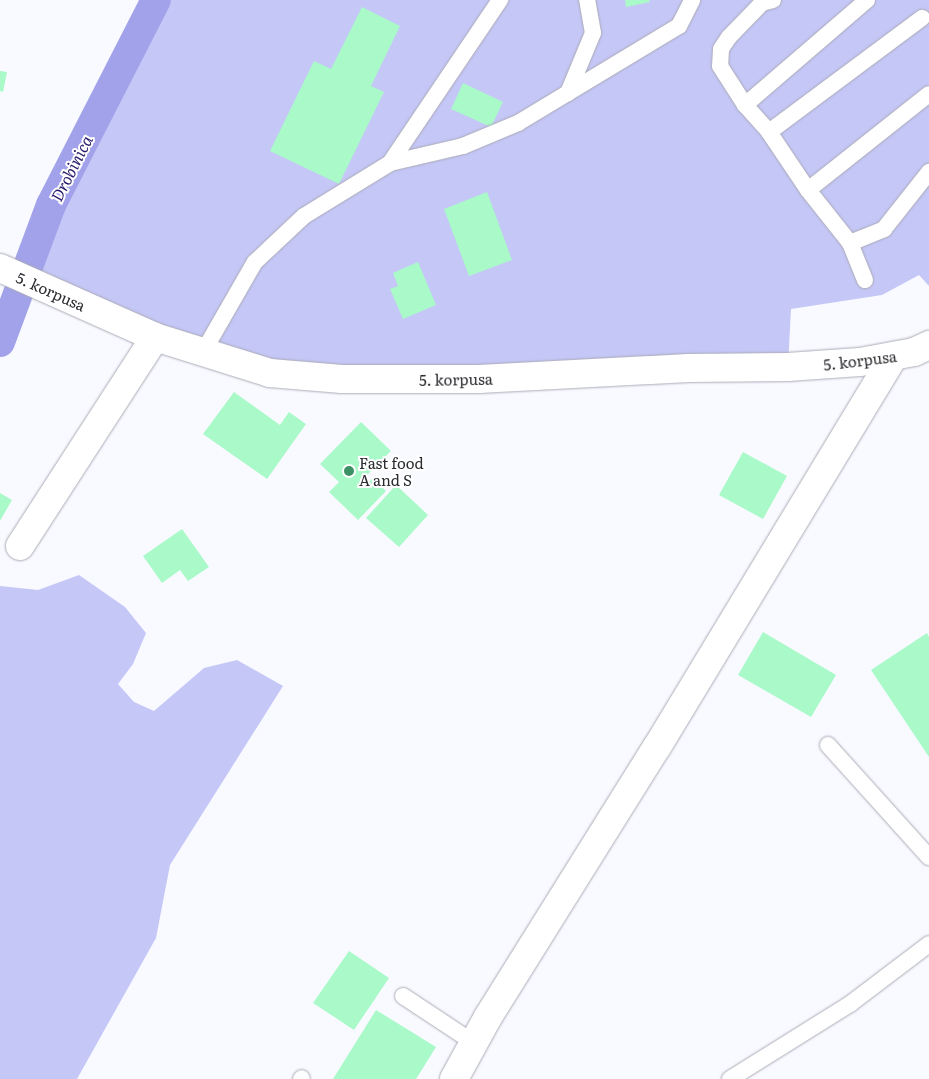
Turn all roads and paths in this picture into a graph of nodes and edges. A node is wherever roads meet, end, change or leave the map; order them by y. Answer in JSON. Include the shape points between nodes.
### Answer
{"nodes":[{"id":1,"x":500,"y":0,"type":"edge"},
{"id":2,"x":587,"y":0,"type":"edge"},
{"id":3,"x":692,"y":0,"type":"edge"},
{"id":4,"x":867,"y":0,"type":"edge"},
{"id":5,"x":763,"y":1,"type":"edge"},
{"id":6,"x":922,"y":18,"type":"dead end"},
{"id":7,"x":568,"y":93,"type":"junction"},
{"id":8,"x":929,"y":94,"type":"edge"},
{"id":9,"x":745,"y":105,"type":"junction"},
{"id":10,"x":770,"y":132,"type":"junction"},
{"id":11,"x":390,"y":163,"type":"junction"},
{"id":12,"x":929,"y":172,"type":"edge"},
{"id":13,"x":808,"y":190,"type":"junction"},
{"id":14,"x":850,"y":243,"type":"junction"},
{"id":15,"x":0,"y":268,"type":"edge"},
{"id":16,"x":865,"y":280,"type":"dead end"},
{"id":17,"x":155,"y":336,"type":"junction"},
{"id":18,"x":929,"y":345,"type":"edge"},
{"id":19,"x":202,"y":354,"type":"junction"},
{"id":20,"x":894,"y":356,"type":"junction"},
{"id":21,"x":20,"y":546,"type":"dead end"},
{"id":22,"x":828,"y":745,"type":"dead end"},
{"id":23,"x":929,"y":857,"type":"edge"},
{"id":24,"x":929,"y":944,"type":"edge"},
{"id":25,"x":403,"y":996,"type":"dead end"},
{"id":26,"x":474,"y":1043,"type":"junction"},
{"id":27,"x":454,"y":1079,"type":"edge"},
{"id":28,"x":730,"y":1079,"type":"edge"}],
"edges":[{"from":1,"to":11,"type":"lane"},
{"from":2,"to":7,"type":"lane","via":[[593,33]]},
{"from":3,"to":7,"type":"lane","via":[[679,26]]},
{"from":4,"to":9,"type":"lane"},
{"from":5,"to":9,"type":"lane","via":[[721,48],[720,66]]},
{"from":6,"to":10,"type":"lane"},
{"from":7,"to":11,"type":"lane","via":[[518,123],[463,146]]},
{"from":8,"to":13,"type":"lane"},
{"from":9,"to":10,"type":"lane"},
{"from":10,"to":13,"type":"lane"},
{"from":11,"to":19,"type":"lane","via":[[304,216],[256,262]]},
{"from":12,"to":14,"type":"lane","via":[[884,229]]},
{"from":13,"to":14,"type":"lane"},
{"from":14,"to":16,"type":"lane"},
{"from":15,"to":17,"type":"street","name":"5. korpusa"},
{"from":17,"to":19,"type":"street","name":"5. korpusa"},
{"from":17,"to":21,"type":"street"},
{"from":18,"to":20,"type":"street","name":"5. korpusa"},
{"from":19,"to":20,"type":"street","name":"5. korpusa","via":[[270,373],[404,380],[788,367]]},
{"from":20,"to":26,"type":"street"},
{"from":22,"to":23,"type":"lane"},
{"from":24,"to":28,"type":"lane","via":[[850,1004]]},
{"from":25,"to":26,"type":"lane"},
{"from":26,"to":27,"type":"street"}]}
